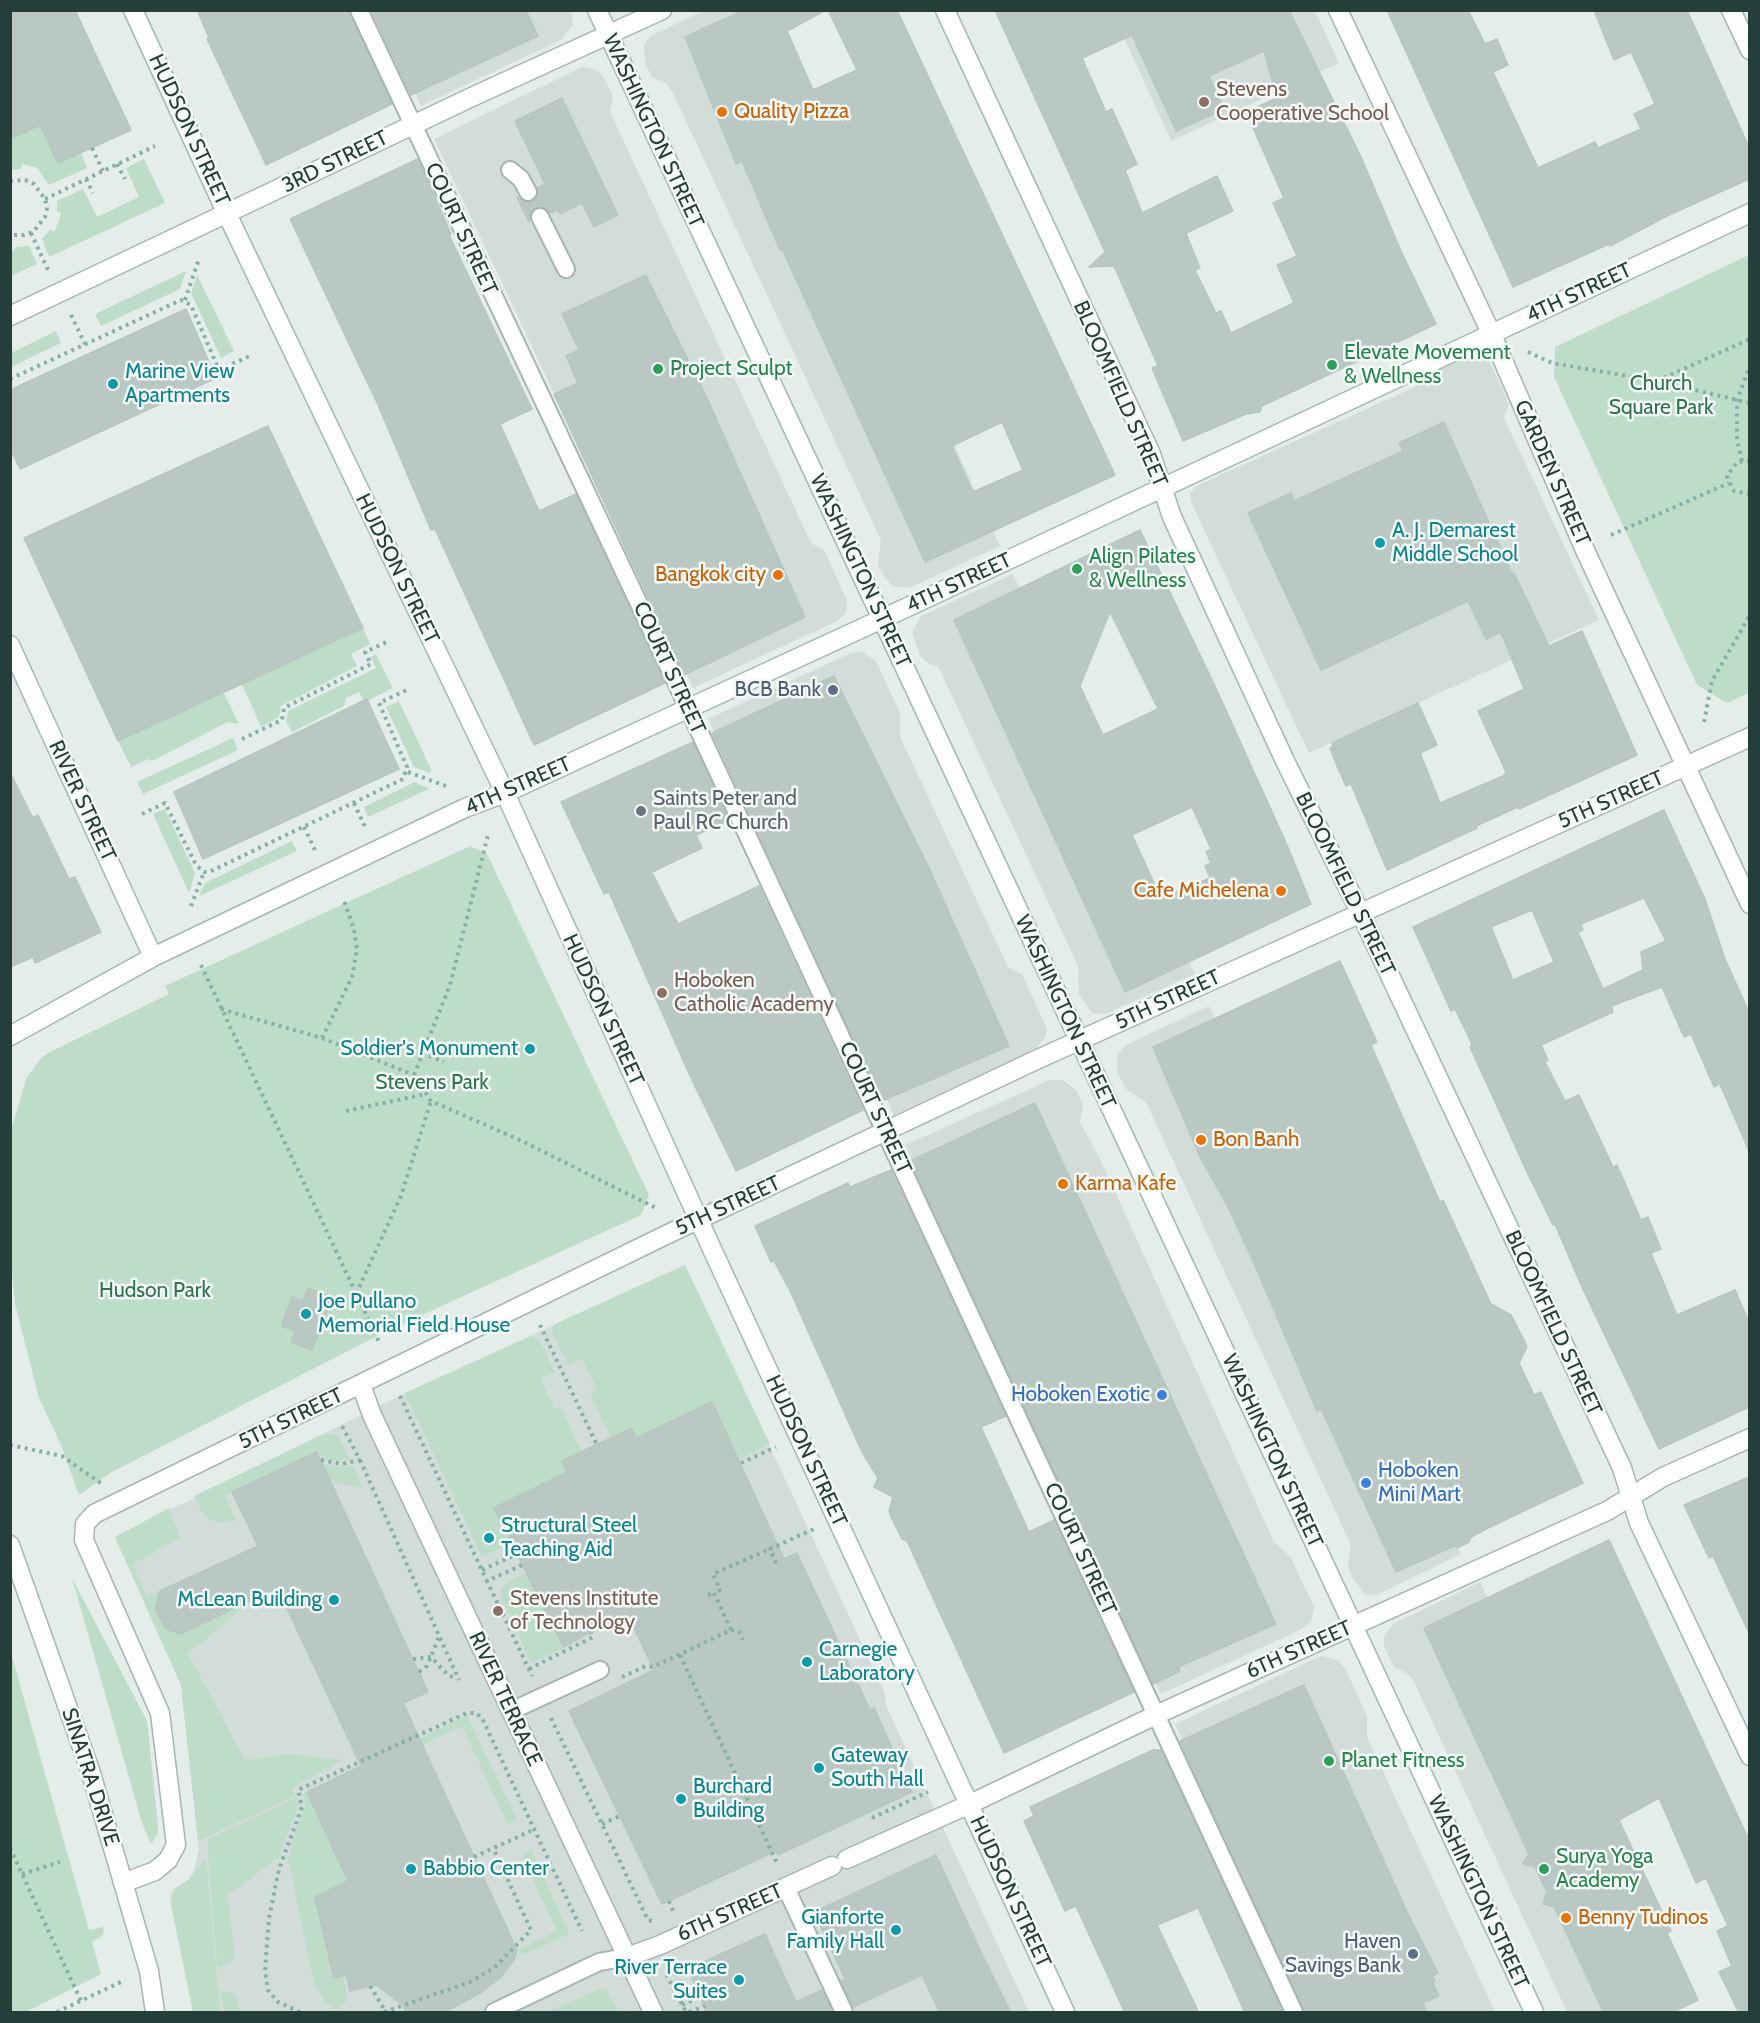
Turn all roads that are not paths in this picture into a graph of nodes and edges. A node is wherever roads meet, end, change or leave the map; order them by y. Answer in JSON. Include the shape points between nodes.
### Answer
{"nodes":[{"id":1,"x":133,"y":10,"type":"edge"},
{"id":2,"x":359,"y":10,"type":"edge"},
{"id":3,"x":597,"y":10,"type":"edge"},
{"id":4,"x":662,"y":10,"type":"edge"},
{"id":5,"x":945,"y":10,"type":"edge"},
{"id":6,"x":1338,"y":10,"type":"edge"},
{"id":7,"x":1731,"y":10,"type":"edge"},
{"id":8,"x":608,"y":35,"type":"junction"},
{"id":9,"x":1749,"y":50,"type":"edge"},
{"id":10,"x":412,"y":125,"type":"junction"},
{"id":11,"x":510,"y":170,"type":"dead end"},
{"id":12,"x":528,"y":192,"type":"dead end"},
{"id":13,"x":1749,"y":213,"type":"edge"},
{"id":14,"x":227,"y":214,"type":"junction"},
{"id":15,"x":540,"y":217,"type":"dead end"},
{"id":16,"x":566,"y":269,"type":"dead end"},
{"id":17,"x":10,"y":316,"type":"edge"},
{"id":18,"x":1492,"y":335,"type":"junction"},
{"id":19,"x":1162,"y":486,"type":"junction"},
{"id":20,"x":882,"y":619,"type":"junction"},
{"id":21,"x":10,"y":645,"type":"edge"},
{"id":22,"x":688,"y":707,"type":"junction"},
{"id":23,"x":1749,"y":737,"type":"edge"},
{"id":24,"x":1685,"y":766,"type":"junction"},
{"id":25,"x":505,"y":794,"type":"junction"},
{"id":26,"x":1749,"y":904,"type":"edge"},
{"id":27,"x":1360,"y":912,"type":"junction"},
{"id":28,"x":153,"y":957,"type":"junction"},
{"id":29,"x":10,"y":1036,"type":"edge"},
{"id":30,"x":1078,"y":1041,"type":"junction"},
{"id":31,"x":885,"y":1131,"type":"junction"},
{"id":32,"x":698,"y":1220,"type":"junction"},
{"id":33,"x":361,"y":1385,"type":"junction"},
{"id":34,"x":1749,"y":1438,"type":"edge"},
{"id":35,"x":1630,"y":1497,"type":"junction"},
{"id":36,"x":10,"y":1545,"type":"edge"},
{"id":37,"x":1354,"y":1625,"type":"junction"},
{"id":38,"x":600,"y":1670,"type":"dead end"},
{"id":39,"x":511,"y":1711,"type":"junction"},
{"id":40,"x":1158,"y":1714,"type":"junction"},
{"id":41,"x":1749,"y":1756,"type":"edge"},
{"id":42,"x":970,"y":1804,"type":"junction"},
{"id":43,"x":123,"y":1883,"type":"junction"},
{"id":44,"x":786,"y":1888,"type":"junction"},
{"id":45,"x":627,"y":1957,"type":"junction"},
{"id":46,"x":154,"y":2013,"type":"edge"},
{"id":47,"x":494,"y":2013,"type":"edge"},
{"id":48,"x":653,"y":2013,"type":"edge"},
{"id":49,"x":844,"y":2013,"type":"edge"},
{"id":50,"x":1065,"y":2013,"type":"edge"},
{"id":51,"x":1294,"y":2013,"type":"edge"},
{"id":52,"x":1534,"y":2013,"type":"edge"}],
"edges":[{"from":1,"to":14,"type":"street","name":"HUDSON STREET"},
{"from":2,"to":10,"type":"lane","name":"COURT STREET"},
{"from":3,"to":8,"type":"street","name":"WASHINGTON STREET"},
{"from":4,"to":8,"type":"street","name":"3RD STREET"},
{"from":5,"to":19,"type":"street","name":"BLOOMFIELD STREET","via":[[1151,454]]},
{"from":6,"to":18,"type":"street","name":"GARDEN STREET"},
{"from":7,"to":9,"type":"street"},
{"from":8,"to":10,"type":"street","name":"3RD STREET"},
{"from":8,"to":20,"type":"street","name":"WASHINGTON STREET"},
{"from":10,"to":14,"type":"street","name":"3RD STREET"},
{"from":10,"to":22,"type":"lane","name":"COURT STREET"},
{"from":11,"to":12,"type":"lane"},
{"from":13,"to":18,"type":"street","name":"4TH STREET"},
{"from":14,"to":17,"type":"street","name":"3RD STREET"},
{"from":14,"to":25,"type":"street","name":"HUDSON STREET"},
{"from":15,"to":16,"type":"lane"},
{"from":18,"to":19,"type":"street","name":"4TH STREET"},
{"from":18,"to":24,"type":"street","name":"GARDEN STREET","via":[[1584,548]]},
{"from":19,"to":20,"type":"street","name":"4TH STREET"},
{"from":19,"to":27,"type":"street","name":"BLOOMFIELD STREET","via":[[1172,517],[1281,753]]},
{"from":20,"to":22,"type":"street","name":"4TH STREET"},
{"from":20,"to":30,"type":"street","name":"WASHINGTON STREET"},
{"from":21,"to":28,"type":"street","name":"RIVER STREET"},
{"from":22,"to":25,"type":"street","name":"4TH STREET"},
{"from":22,"to":31,"type":"lane","name":"COURT STREET"},
{"from":23,"to":24,"type":"street","name":"5TH STREET"},
{"from":24,"to":26,"type":"street","name":"GARDEN STREET"},
{"from":24,"to":27,"type":"street","name":"5TH STREET"},
{"from":25,"to":28,"type":"street","name":"4TH STREET","via":[[465,808]]},
{"from":25,"to":32,"type":"street","name":"HUDSON STREET"},
{"from":27,"to":30,"type":"street","name":"5TH STREET"},
{"from":27,"to":35,"type":"street","name":"BLOOMFIELD STREET","via":[[1622,1468]]},
{"from":28,"to":29,"type":"street","name":"4TH STREET"},
{"from":30,"to":31,"type":"street","name":"5TH STREET"},
{"from":30,"to":37,"type":"street","name":"WASHINGTON STREET"},
{"from":31,"to":32,"type":"street","name":"5TH STREET"},
{"from":31,"to":40,"type":"lane","name":"COURT STREET"},
{"from":32,"to":33,"type":"street","name":"5TH STREET"},
{"from":32,"to":42,"type":"street","name":"HUDSON STREET"},
{"from":33,"to":39,"type":"street","name":"RIVER TERRACE"},
{"from":33,"to":43,"type":"street","name":"5TH STREET","via":[[94,1514],[85,1524],[84,1540],[160,1713],[176,1845],[168,1860],[155,1871]]},
{"from":34,"to":35,"type":"street","name":"6TH STREET","via":[[1663,1477]]},
{"from":35,"to":37,"type":"street","name":"6TH STREET","via":[[1607,1511]]},
{"from":35,"to":41,"type":"street","name":"BLOOMFIELD STREET"},
{"from":36,"to":43,"type":"street","name":"SINATRA DRIVE","via":[[90,1770]]},
{"from":37,"to":40,"type":"street","name":"6TH STREET"},
{"from":37,"to":52,"type":"street","name":"WASHINGTON STREET"},
{"from":38,"to":39,"type":"lane"},
{"from":39,"to":45,"type":"street","name":"RIVER TERRACE"},
{"from":40,"to":42,"type":"street","name":"6TH STREET"},
{"from":40,"to":51,"type":"lane","name":"COURT STREET"},
{"from":42,"to":44,"type":"street","name":"6TH STREET"},
{"from":42,"to":50,"type":"street","name":"HUDSON STREET"},
{"from":43,"to":46,"type":"street","name":"SINATRA DRIVE","via":[[149,1971]]},
{"from":44,"to":45,"type":"street","name":"6TH STREET"},
{"from":44,"to":49,"type":"lane"},
{"from":45,"to":47,"type":"lane","via":[[599,1962]]},
{"from":45,"to":48,"type":"street","name":"RIVER TERRACE"}]}
